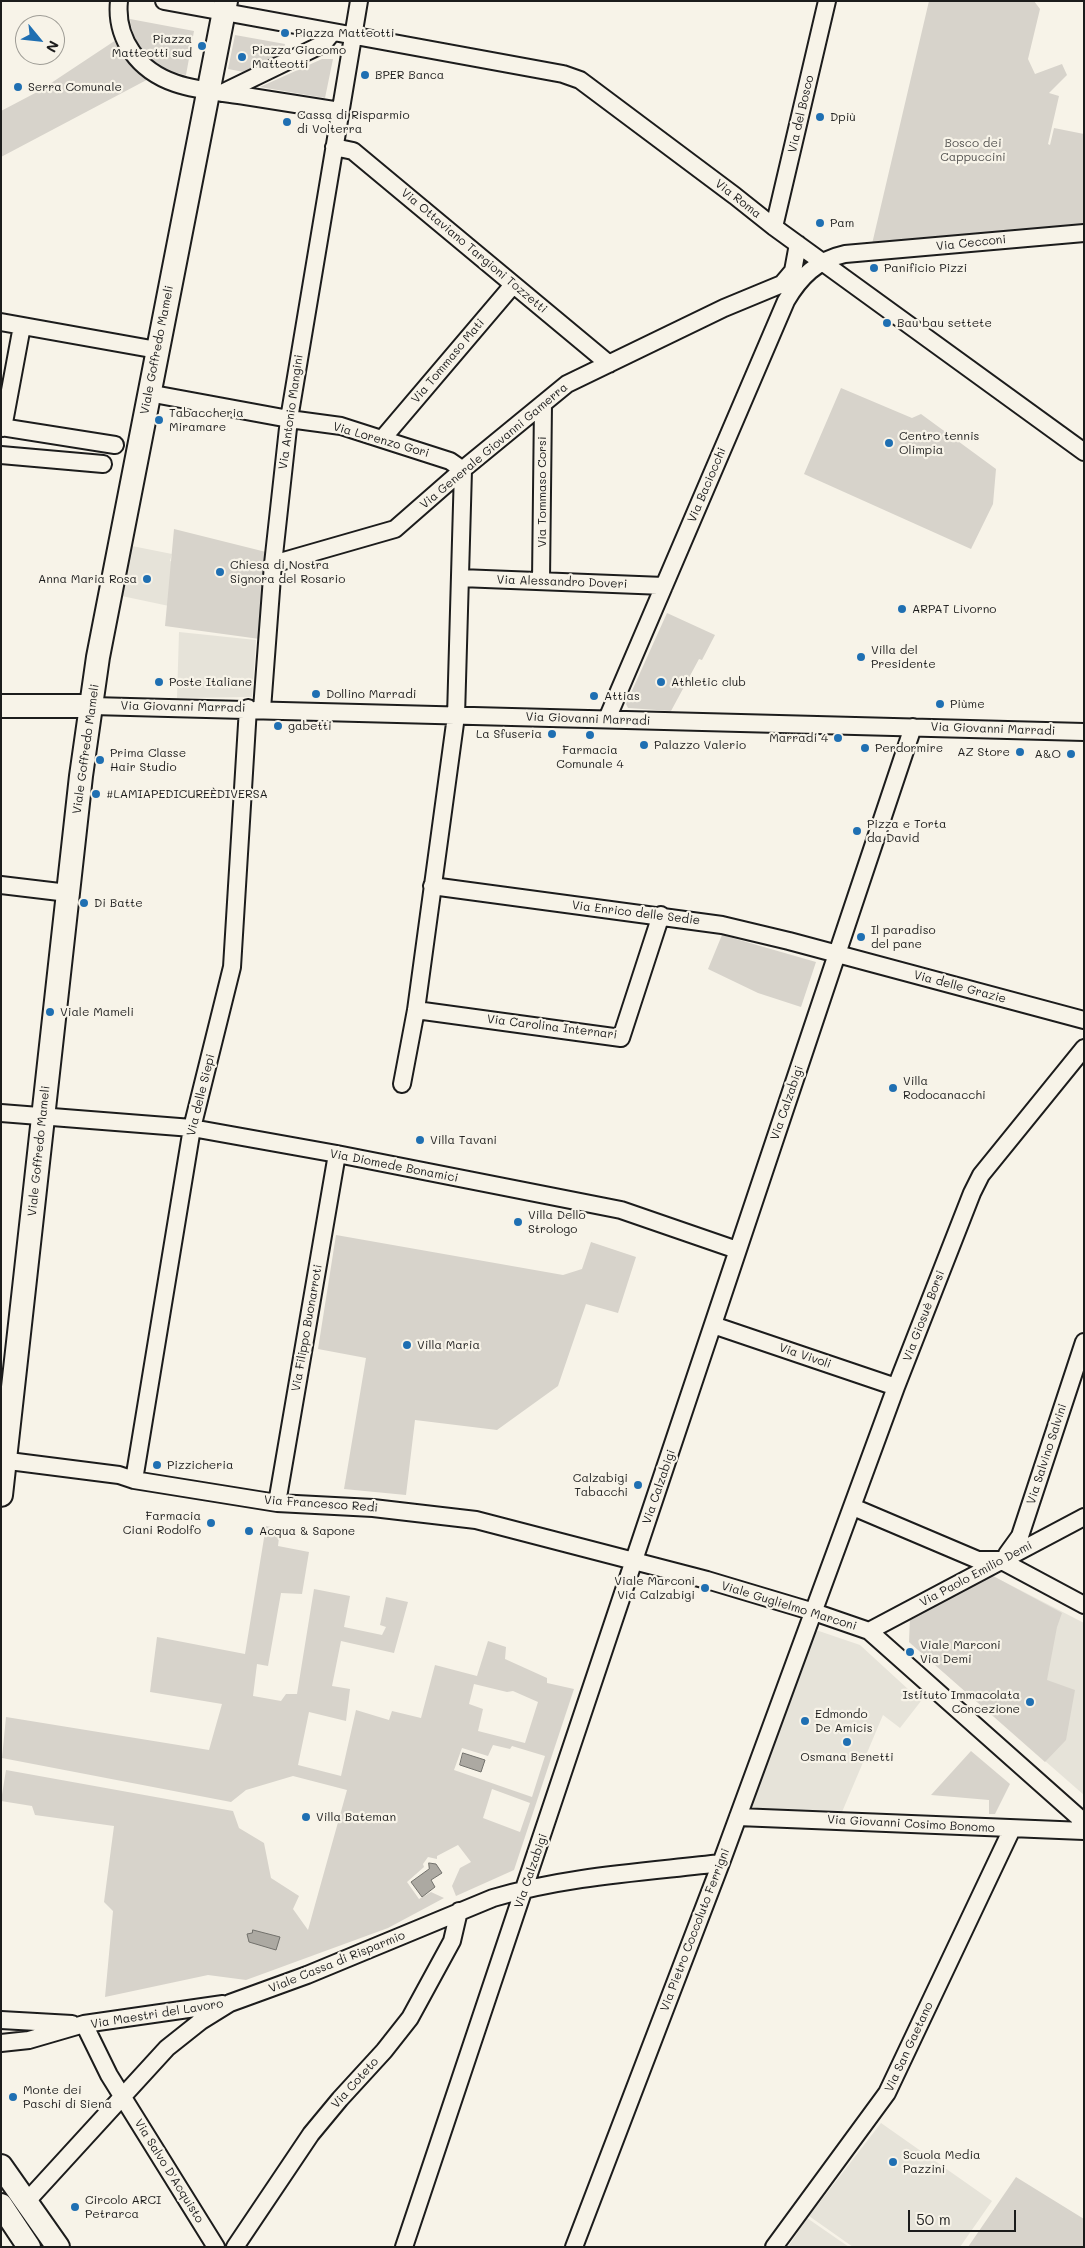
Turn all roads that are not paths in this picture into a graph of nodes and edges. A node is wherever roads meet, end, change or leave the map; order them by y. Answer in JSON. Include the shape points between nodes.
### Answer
{"nodes":[{"id":1,"x":119,"y":1,"type":"edge"},
{"id":2,"x":164,"y":1,"type":"edge"},
{"id":3,"x":359,"y":1,"type":"edge"},
{"id":4,"x":827,"y":1,"type":"edge"},
{"id":5,"x":225,"y":6,"type":"edge"},
{"id":6,"x":332,"y":33,"type":"junction"},
{"id":7,"x":353,"y":36,"type":"junction"},
{"id":8,"x":215,"y":92,"type":"junction"},
{"id":9,"x":339,"y":114,"type":"junction"},
{"id":10,"x":334,"y":147,"type":"junction"},
{"id":11,"x":774,"y":227,"type":"junction"},
{"id":12,"x":1084,"y":233,"type":"edge"},
{"id":13,"x":798,"y":244,"type":"junction"},
{"id":14,"x":857,"y":253,"type":"junction"},
{"id":15,"x":822,"y":262,"type":"junction"},
{"id":16,"x":513,"y":284,"type":"junction"},
{"id":17,"x":855,"y":285,"type":"junction"},
{"id":18,"x":767,"y":290,"type":"junction"},
{"id":19,"x":786,"y":301,"type":"junction"},
{"id":20,"x":1,"y":322,"type":"edge"},
{"id":21,"x":22,"y":326,"type":"junction"},
{"id":22,"x":157,"y":350,"type":"junction"},
{"id":23,"x":609,"y":364,"type":"junction"},
{"id":24,"x":148,"y":394,"type":"junction"},
{"id":25,"x":543,"y":404,"type":"junction"},
{"id":26,"x":289,"y":419,"type":"junction"},
{"id":27,"x":2,"y":428,"type":"edge"},
{"id":28,"x":383,"y":438,"type":"junction"},
{"id":29,"x":115,"y":445,"type":"dead end"},
{"id":30,"x":1084,"y":452,"type":"edge"},
{"id":31,"x":1,"y":455,"type":"edge"},
{"id":32,"x":104,"y":464,"type":"dead end"},
{"id":33,"x":463,"y":470,"type":"junction"},
{"id":34,"x":272,"y":564,"type":"junction"},
{"id":35,"x":460,"y":578,"type":"junction"},
{"id":36,"x":542,"y":580,"type":"junction"},
{"id":37,"x":664,"y":586,"type":"junction"},
{"id":38,"x":1,"y":706,"type":"edge"},
{"id":39,"x":92,"y":706,"type":"junction"},
{"id":40,"x":255,"y":708,"type":"junction"},
{"id":41,"x":456,"y":716,"type":"junction"},
{"id":42,"x":607,"y":719,"type":"junction"},
{"id":43,"x":913,"y":727,"type":"junction"},
{"id":44,"x":1084,"y":732,"type":"edge"},
{"id":45,"x":1,"y":885,"type":"edge"},
{"id":46,"x":432,"y":886,"type":"junction"},
{"id":47,"x":68,"y":893,"type":"junction"},
{"id":48,"x":661,"y":916,"type":"junction"},
{"id":49,"x":837,"y":954,"type":"junction"},
{"id":50,"x":416,"y":1010,"type":"junction"},
{"id":51,"x":1084,"y":1020,"type":"edge"},
{"id":52,"x":1084,"y":1048,"type":"edge"},
{"id":53,"x":402,"y":1084,"type":"dead end"},
{"id":54,"x":1,"y":1113,"type":"edge"},
{"id":55,"x":44,"y":1117,"type":"junction"},
{"id":56,"x":192,"y":1128,"type":"junction"},
{"id":57,"x":337,"y":1154,"type":"junction"},
{"id":58,"x":737,"y":1250,"type":"junction"},
{"id":59,"x":713,"y":1325,"type":"junction"},
{"id":60,"x":1084,"y":1342,"type":"edge"},
{"id":61,"x":896,"y":1387,"type":"junction"},
{"id":62,"x":3,"y":1460,"type":"edge"},
{"id":63,"x":134,"y":1480,"type":"junction"},
{"id":64,"x":1,"y":1495,"type":"edge"},
{"id":65,"x":277,"y":1503,"type":"junction"},
{"id":66,"x":853,"y":1507,"type":"junction"},
{"id":67,"x":1084,"y":1517,"type":"edge"},
{"id":68,"x":1000,"y":1560,"type":"junction"},
{"id":69,"x":634,"y":1562,"type":"junction"},
{"id":70,"x":1084,"y":1606,"type":"edge"},
{"id":71,"x":814,"y":1612,"type":"junction"},
{"id":72,"x":869,"y":1631,"type":"junction"},
{"id":73,"x":738,"y":1817,"type":"junction"},
{"id":74,"x":1084,"y":1822,"type":"edge"},
{"id":75,"x":1012,"y":1829,"type":"junction"},
{"id":76,"x":1084,"y":1831,"type":"edge"},
{"id":77,"x":721,"y":1863,"type":"junction"},
{"id":78,"x":525,"y":1888,"type":"junction"},
{"id":79,"x":459,"y":1911,"type":"junction"},
{"id":80,"x":230,"y":2003,"type":"junction"},
{"id":81,"x":1,"y":2020,"type":"edge"},
{"id":82,"x":84,"y":2024,"type":"junction"},
{"id":83,"x":1,"y":2043,"type":"edge"},
{"id":84,"x":122,"y":2095,"type":"junction"},
{"id":85,"x":1,"y":2166,"type":"edge"},
{"id":86,"x":27,"y":2201,"type":"junction"},
{"id":87,"x":4,"y":2213,"type":"edge"},
{"id":88,"x":29,"y":2247,"type":"edge"},
{"id":89,"x":58,"y":2247,"type":"edge"},
{"id":90,"x":216,"y":2247,"type":"edge"},
{"id":91,"x":235,"y":2247,"type":"edge"},
{"id":92,"x":404,"y":2247,"type":"edge"},
{"id":93,"x":574,"y":2247,"type":"edge"},
{"id":94,"x":774,"y":2247,"type":"edge"}],
"edges":[{"from":1,"to":8,"type":"street","via":[[122,36],[146,69],[167,80]]},
{"from":2,"to":5,"type":"street"},
{"from":3,"to":7,"type":"street"},
{"from":4,"to":11,"type":"street","name":"Via del Bosco"},
{"from":5,"to":6,"type":"street"},
{"from":5,"to":8,"type":"street","name":"Viale Goffredo Mameli"},
{"from":6,"to":7,"type":"street"},
{"from":6,"to":8,"type":"street","via":[[324,44]]},
{"from":7,"to":9,"type":"street"},
{"from":7,"to":11,"type":"street","name":"Via Roma","via":[[572,76],[590,86]]},
{"from":8,"to":9,"type":"street"},
{"from":8,"to":22,"type":"street","name":"Viale Goffredo Mameli"},
{"from":9,"to":10,"type":"street","name":"Via Antonio Mangini"},
{"from":10,"to":16,"type":"street","name":"Via Ottaviano Targioni Tozzetti","via":[[353,151]]},
{"from":10,"to":26,"type":"street","name":"Via Antonio Mangini"},
{"from":11,"to":13,"type":"street","name":"Via Roma"},
{"from":12,"to":14,"type":"street","name":"Via Cecconi"},
{"from":13,"to":15,"type":"street","name":"Via Roma"},
{"from":13,"to":18,"type":"street","name":"Via Generale Giovanni Gamerra","via":[[791,275],[782,284]]},
{"from":14,"to":15,"type":"street","name":"Via Cecconi"},
{"from":14,"to":17,"type":"street","via":[[853,269]]},
{"from":15,"to":17,"type":"street","name":"Via Roma"},
{"from":15,"to":19,"type":"street","name":"Via Baciocchi","via":[[804,275]]},
{"from":16,"to":23,"type":"street","name":"Via Ottaviano Targioni Tozzetti"},
{"from":16,"to":28,"type":"street","name":"Via Tommaso Mati"},
{"from":17,"to":30,"type":"street","name":"Via Roma"},
{"from":18,"to":19,"type":"street"},
{"from":18,"to":23,"type":"street","name":"Via Generale Giovanni Gamerra"},
{"from":19,"to":37,"type":"street","name":"Via Baciocchi"},
{"from":20,"to":21,"type":"street"},
{"from":21,"to":22,"type":"street"},
{"from":21,"to":27,"type":"street"},
{"from":22,"to":24,"type":"street","name":"Viale Goffredo Mameli"},
{"from":23,"to":25,"type":"street","name":"Via Generale Giovanni Gamerra","via":[[567,384]]},
{"from":24,"to":26,"type":"street","name":"Via Lorenzo Gori"},
{"from":24,"to":39,"type":"street","name":"Viale Goffredo Mameli","via":[[98,657]]},
{"from":25,"to":33,"type":"street","name":"Via Generale Giovanni Gamerra"},
{"from":25,"to":36,"type":"street","name":"Via Tommaso Corsi"},
{"from":26,"to":28,"type":"street","name":"Via Lorenzo Gori","via":[[341,426]]},
{"from":26,"to":34,"type":"street","name":"Via Antonio Mangini"},
{"from":27,"to":29,"type":"street"},
{"from":28,"to":33,"type":"street","name":"Via Lorenzo Gori","via":[[450,462]]},
{"from":31,"to":32,"type":"street"},
{"from":33,"to":34,"type":"street","name":"Via Generale Giovanni Gamerra","via":[[389,532]]},
{"from":33,"to":35,"type":"street"},
{"from":34,"to":40,"type":"street","name":"Via Antonio Mangini"},
{"from":35,"to":36,"type":"street","name":"Via Alessandro Doveri"},
{"from":35,"to":41,"type":"street"},
{"from":36,"to":37,"type":"street","name":"Via Alessandro Doveri"},
{"from":37,"to":42,"type":"street","name":"Via Baciocchi"},
{"from":38,"to":39,"type":"street"},
{"from":39,"to":40,"type":"street","name":"Via Giovanni Marradi"},
{"from":39,"to":47,"type":"street","name":"Viale Goffredo Mameli"},
{"from":40,"to":41,"type":"street","name":"Via Giovanni Marradi"},
{"from":40,"to":56,"type":"street","name":"Via delle Siepi","via":[[235,952]]},
{"from":41,"to":42,"type":"street","name":"Via Giovanni Marradi"},
{"from":41,"to":46,"type":"street"},
{"from":42,"to":43,"type":"street","name":"Via Giovanni Marradi"},
{"from":43,"to":44,"type":"street","name":"Via Giovanni Marradi"},
{"from":43,"to":49,"type":"street","name":"Via Calzabigi"},
{"from":45,"to":47,"type":"street"},
{"from":46,"to":48,"type":"street","name":"Via Enrico delle Sedie"},
{"from":46,"to":50,"type":"street"},
{"from":47,"to":55,"type":"street","name":"Viale Goffredo Mameli"},
{"from":48,"to":49,"type":"street","name":"Via Enrico delle Sedie","via":[[754,932]]},
{"from":48,"to":50,"type":"street","name":"Via Carolina Internari","via":[[621,1038]]},
{"from":49,"to":51,"type":"street","name":"Via delle Grazie"},
{"from":49,"to":58,"type":"street","name":"Via Calzabigi"},
{"from":50,"to":53,"type":"street"},
{"from":52,"to":61,"type":"street","name":"Via Giosuè Borsi","via":[[982,1174]]},
{"from":54,"to":55,"type":"street","name":"Via Diomede Bonamici"},
{"from":55,"to":56,"type":"street","name":"Via Diomede Bonamici"},
{"from":55,"to":62,"type":"street","name":"Viale Goffredo Mameli"},
{"from":56,"to":57,"type":"street","name":"Via Diomede Bonamici"},
{"from":56,"to":63,"type":"street","name":"Via delle Siepi"},
{"from":57,"to":58,"type":"street","name":"Via Diomede Bonamici","via":[[613,1208]]},
{"from":57,"to":65,"type":"street","name":"Via Filippo Buonarroti"},
{"from":58,"to":59,"type":"street","name":"Via Calzabigi"},
{"from":59,"to":61,"type":"street","name":"Via Vivoli"},
{"from":59,"to":69,"type":"street","name":"Via Calzabigi"},
{"from":60,"to":68,"type":"street","name":"Via Salvino Salvini","via":[[1020,1536]]},
{"from":61,"to":66,"type":"street","name":"Via Giosuè Borsi"},
{"from":62,"to":63,"type":"street","name":"Via Francesco Redi","via":[[120,1475]]},
{"from":62,"to":64,"type":"street","name":"Viale Goffredo Mameli"},
{"from":63,"to":65,"type":"street","name":"Via Francesco Redi"},
{"from":65,"to":69,"type":"street","name":"Via Francesco Redi","via":[[373,1508],[476,1520]]},
{"from":66,"to":68,"type":"street","via":[[978,1560]]},
{"from":66,"to":71,"type":"street","name":"Via Giosuè Borsi"},
{"from":67,"to":68,"type":"street","name":"Via Paolo Emilio Demi"},
{"from":68,"to":70,"type":"street"},
{"from":68,"to":72,"type":"street","name":"Via Paolo Emilio Demi"},
{"from":69,"to":71,"type":"street","name":"Viale Guglielmo Marconi"},
{"from":69,"to":78,"type":"street","name":"Via Calzabigi"},
{"from":71,"to":72,"type":"street","name":"Viale Guglielmo Marconi"},
{"from":71,"to":73,"type":"street","name":"Via Pietro Coccoluto Ferrigni"},
{"from":72,"to":74,"type":"street","name":"Viale Guglielmo Marconi"},
{"from":73,"to":75,"type":"street","name":"Via Giovanni Cosimo Bonomo"},
{"from":73,"to":77,"type":"street","name":"Via Pietro Coccoluto Ferrigni"},
{"from":75,"to":76,"type":"street","name":"Via Giovanni Cosimo Bonomo"},
{"from":75,"to":94,"type":"street","name":"Via San Gaetano","via":[[887,2093]]},
{"from":77,"to":78,"type":"street","name":"Viale Cassa di Risparmio"},
{"from":77,"to":93,"type":"street","name":"Via Pietro Coccoluto Ferrigni"},
{"from":78,"to":79,"type":"street","name":"Viale Cassa di Risparmio"},
{"from":78,"to":92,"type":"street","name":"Via Calzabigi"},
{"from":79,"to":80,"type":"street","name":"Viale Cassa di Risparmio"},
{"from":79,"to":91,"type":"street","name":"Via Coteto","via":[[452,1941],[410,2018],[311,2134]]},
{"from":80,"to":82,"type":"street","name":"Via Maestri del Lavoro"},
{"from":80,"to":84,"type":"street","name":"Viale Cassa di Risparmio","via":[[179,2037]]},
{"from":81,"to":82,"type":"street","name":"Via Maestri del Lavoro"},
{"from":82,"to":83,"type":"street","name":"Via Maestri del Lavoro","via":[[28,2040]]},
{"from":82,"to":84,"type":"street","name":"Via Salvo D'Acquisto"},
{"from":84,"to":86,"type":"street","name":"Viale Cassa di Risparmio"},
{"from":84,"to":90,"type":"street","name":"Via Salvo D'Acquisto"},
{"from":85,"to":86,"type":"street"},
{"from":86,"to":89,"type":"street"},
{"from":87,"to":88,"type":"street"}]}
